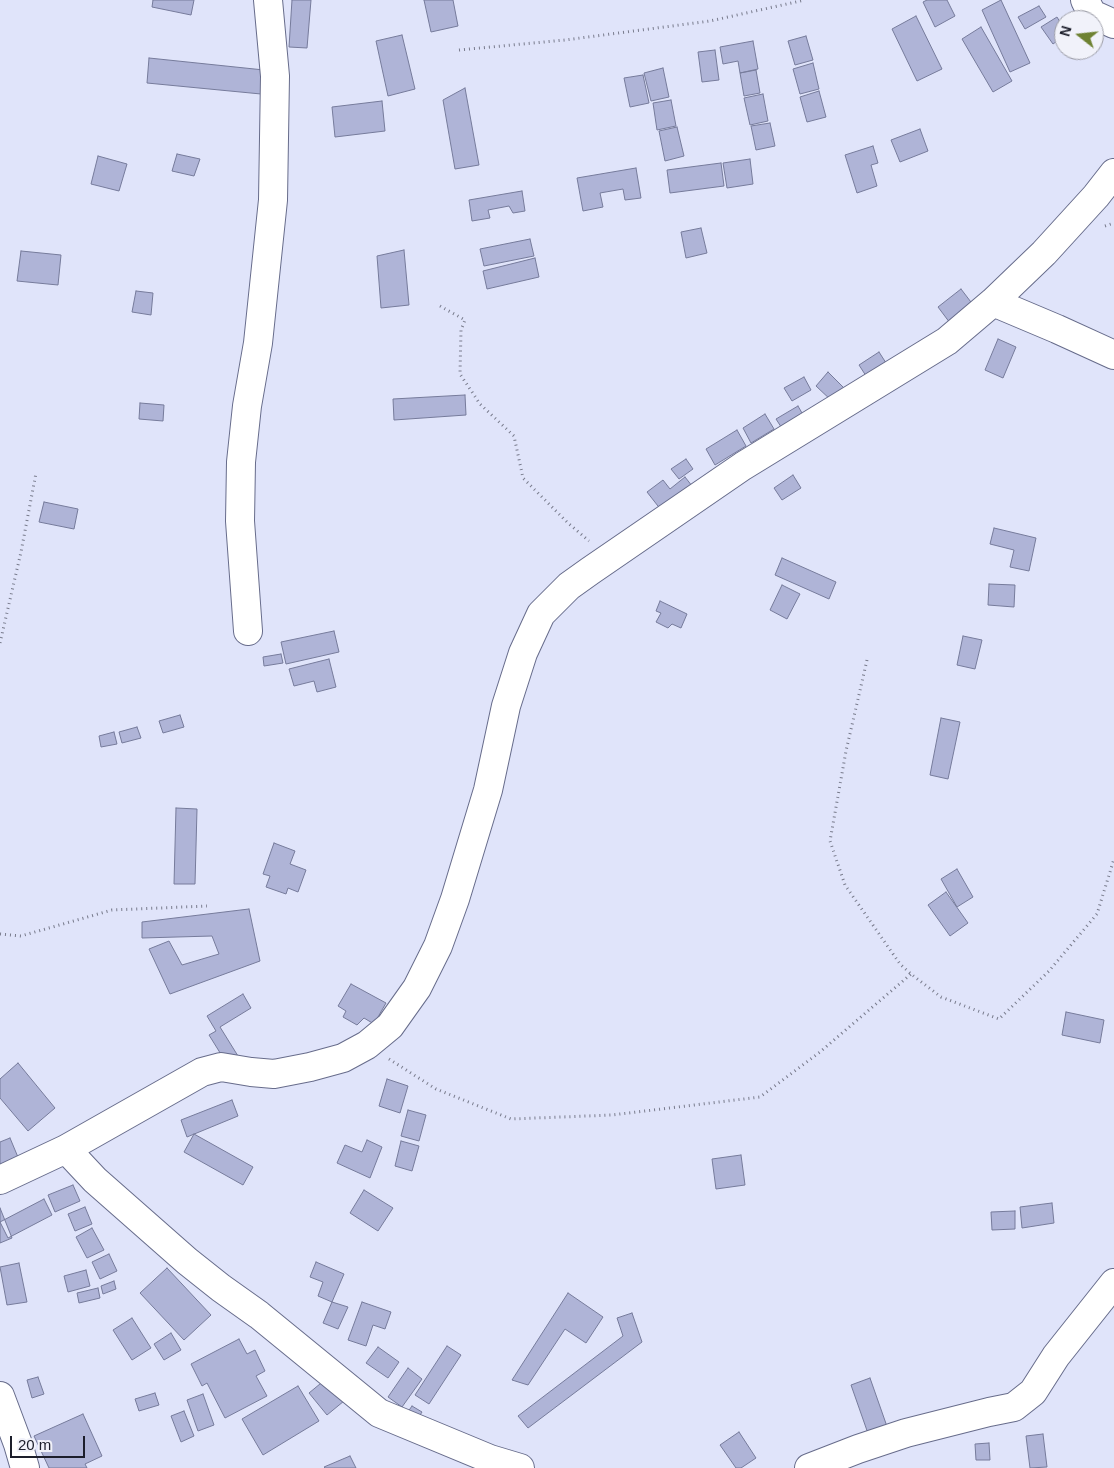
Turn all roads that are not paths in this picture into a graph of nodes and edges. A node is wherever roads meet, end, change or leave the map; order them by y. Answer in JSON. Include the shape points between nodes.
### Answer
{"nodes":[{"id":1,"x":268,"y":0,"type":"edge"},
{"id":2,"x":1086,"y":0,"type":"edge"},
{"id":3,"x":1114,"y":24,"type":"edge"},
{"id":4,"x":1114,"y":172,"type":"edge"},
{"id":5,"x":993,"y":302,"type":"junction"},
{"id":6,"x":1114,"y":355,"type":"edge"},
{"id":7,"x":248,"y":631,"type":"dead end"},
{"id":8,"x":66,"y":1149,"type":"junction"},
{"id":9,"x":0,"y":1180,"type":"edge"},
{"id":10,"x":1114,"y":1283,"type":"edge"},
{"id":11,"x":0,"y":1396,"type":"edge"},
{"id":12,"x":25,"y":1468,"type":"edge"},
{"id":13,"x":520,"y":1468,"type":"edge"},
{"id":14,"x":809,"y":1468,"type":"edge"}],
"edges":[{"from":1,"to":7,"type":"street","via":[[276,76],[273,200],[241,462],[240,521]]},
{"from":2,"to":3,"type":"street","via":[[1092,14]]},
{"from":4,"to":5,"type":"street","via":[[1065,231]]},
{"from":5,"to":6,"type":"street"},
{"from":5,"to":8,"type":"street","via":[[947,341],[743,466],[609,557],[569,586],[541,614],[523,652],[506,706],[488,790],[438,946],[417,988],[390,1026],[367,1045],[343,1058],[310,1067],[274,1074],[220,1067],[202,1072]]},
{"from":8,"to":9,"type":"street"},
{"from":8,"to":13,"type":"street","via":[[95,1180],[187,1261],[379,1413],[490,1459]]},
{"from":10,"to":14,"type":"street","via":[[1056,1356],[1033,1392],[1014,1407],[906,1433]]},
{"from":11,"to":12,"type":"street"}]}
